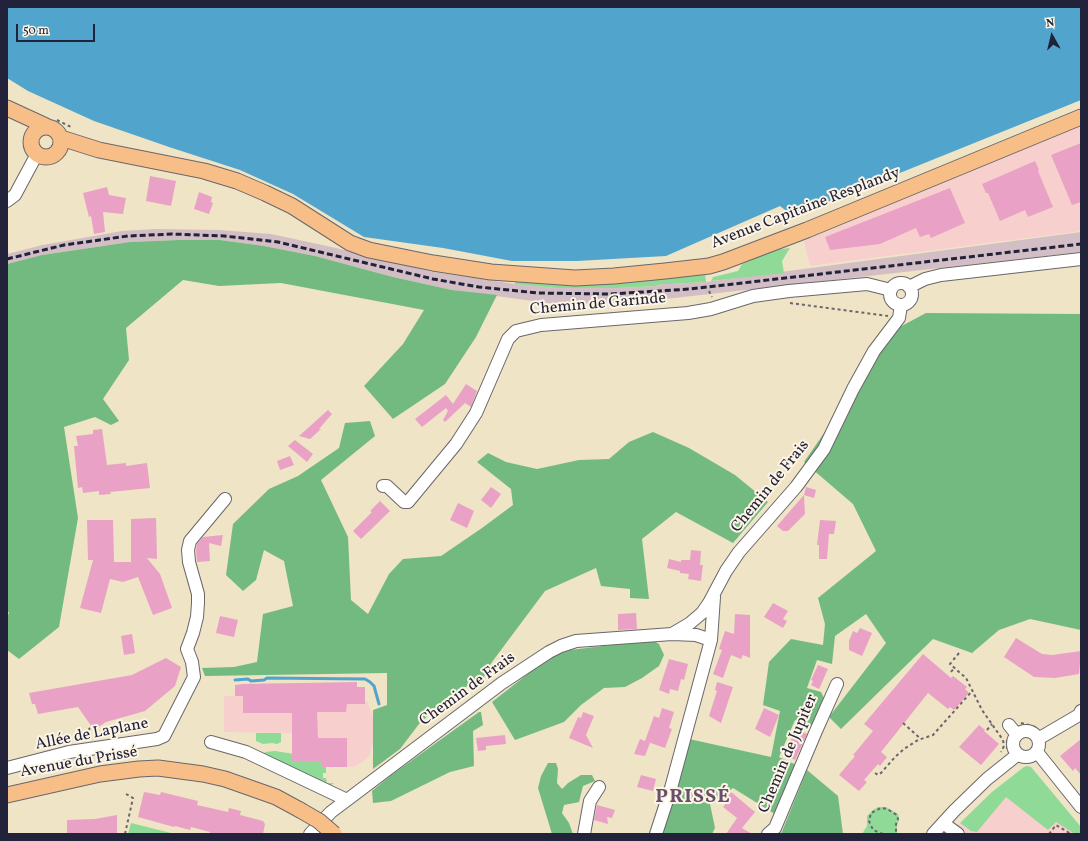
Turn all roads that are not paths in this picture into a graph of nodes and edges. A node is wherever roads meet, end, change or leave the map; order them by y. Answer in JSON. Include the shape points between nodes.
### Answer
{"nodes":[{"id":1,"x":10,"y":109,"type":"edge"},
{"id":2,"x":1081,"y":117,"type":"edge"},
{"id":3,"x":49,"y":122,"type":"junction"},
{"id":4,"x":31,"y":138,"type":"junction"},
{"id":5,"x":60,"y":144,"type":"junction"},
{"id":6,"x":37,"y":154,"type":"junction"},
{"id":7,"x":7,"y":201,"type":"edge"},
{"id":8,"x":1081,"y":259,"type":"edge"},
{"id":9,"x":909,"y":287,"type":"junction"},
{"id":10,"x":891,"y":290,"type":"junction"},
{"id":11,"x":901,"y":305,"type":"junction"},
{"id":12,"x":383,"y":486,"type":"dead end"},
{"id":13,"x":225,"y":499,"type":"dead end"},
{"id":14,"x":714,"y":595,"type":"junction"},
{"id":15,"x":672,"y":634,"type":"junction"},
{"id":16,"x":711,"y":640,"type":"junction"},
{"id":17,"x":837,"y":684,"type":"dead end"},
{"id":18,"x":1081,"y":711,"type":"edge"},
{"id":19,"x":1009,"y":725,"type":"dead end"},
{"id":20,"x":1017,"y":735,"type":"junction"},
{"id":21,"x":1038,"y":739,"type":"junction"},
{"id":22,"x":211,"y":742,"type":"dead end"},
{"id":23,"x":1037,"y":752,"type":"junction"},
{"id":24,"x":1018,"y":755,"type":"junction"},
{"id":25,"x":7,"y":768,"type":"edge"},
{"id":26,"x":599,"y":787,"type":"dead end"},
{"id":27,"x":7,"y":794,"type":"edge"},
{"id":28,"x":347,"y":800,"type":"junction"},
{"id":29,"x":1081,"y":807,"type":"edge"},
{"id":30,"x":943,"y":822,"type":"junction"},
{"id":31,"x":310,"y":834,"type":"edge"},
{"id":32,"x":334,"y":834,"type":"edge"},
{"id":33,"x":584,"y":834,"type":"edge"},
{"id":34,"x":656,"y":834,"type":"edge"},
{"id":35,"x":768,"y":834,"type":"edge"},
{"id":36,"x":933,"y":834,"type":"edge"},
{"id":37,"x":958,"y":834,"type":"edge"}],
"edges":[{"from":1,"to":3,"type":"main road"},
{"from":1,"to":4,"type":"main road"},
{"from":2,"to":5,"type":"main road","name":"Avenue Capitaine Resplandy","via":[[723,262],[665,271],[575,278],[491,272],[369,250],[350,243],[292,206],[237,181],[204,171]]},
{"from":3,"to":4,"type":"main road","via":[[35,131]]},
{"from":3,"to":5,"type":"main road","via":[[50,127],[57,131]]},
{"from":4,"to":6,"type":"main road","via":[[31,147]]},
{"from":5,"to":6,"type":"main road","via":[[52,156],[44,157]]},
{"from":6,"to":7,"type":"street","via":[[15,195]]},
{"from":8,"to":9,"type":"street","via":[[941,275]]},
{"from":9,"to":10,"type":"street","via":[[902,284],[894,286]]},
{"from":9,"to":11,"type":"street","name":"Chemin de Frais","via":[[911,299]]},
{"from":10,"to":11,"type":"street","via":[[893,302]]},
{"from":10,"to":12,"type":"street","name":"Chemin de Garinde","via":[[867,284],[789,291],[753,296],[712,309],[541,325],[516,331],[508,339],[476,413],[456,444],[408,502],[404,502],[387,486]]},
{"from":11,"to":14,"type":"street","name":"Chemin de Frais","via":[[899,318],[874,351],[852,389],[824,449],[796,487],[739,552]]},
{"from":13,"to":25,"type":"street","name":"Allée de Laplane","via":[[190,541],[188,550],[191,572],[198,594],[197,617],[187,649],[194,677],[164,736],[69,752]]},
{"from":14,"to":15,"type":"street","name":"Chemin de Frais","via":[[702,613],[690,624]]},
{"from":14,"to":16,"type":"street"},
{"from":15,"to":16,"type":"street","name":"Chemin de Frais","via":[[696,635]]},
{"from":15,"to":28,"type":"street","name":"Chemin de Frais","via":[[576,641],[555,649],[502,683]]},
{"from":16,"to":34,"type":"street"},
{"from":17,"to":35,"type":"street","name":"Chemin de Jupiter","via":[[775,828]]},
{"from":18,"to":21,"type":"street","via":[[1079,715]]},
{"from":19,"to":20,"type":"street"},
{"from":20,"to":21,"type":"street","via":[[1029,731]]},
{"from":20,"to":24,"type":"street","via":[[1013,747]]},
{"from":21,"to":23,"type":"street"},
{"from":22,"to":28,"type":"street","via":[[246,752]]},
{"from":23,"to":24,"type":"street","via":[[1028,758]]},
{"from":23,"to":29,"type":"street"},
{"from":24,"to":30,"type":"street","via":[[987,779]]},
{"from":26,"to":33,"type":"street","via":[[590,801]]},
{"from":27,"to":32,"type":"main road","name":"Avenue du Prissé","bridge":true,"via":[[100,774],[158,768],[225,779],[276,797],[319,821]]},
{"from":28,"to":31,"type":"street","name":"Chemin de Frais"},
{"from":30,"to":36,"type":"street"},
{"from":30,"to":37,"type":"street"}]}
